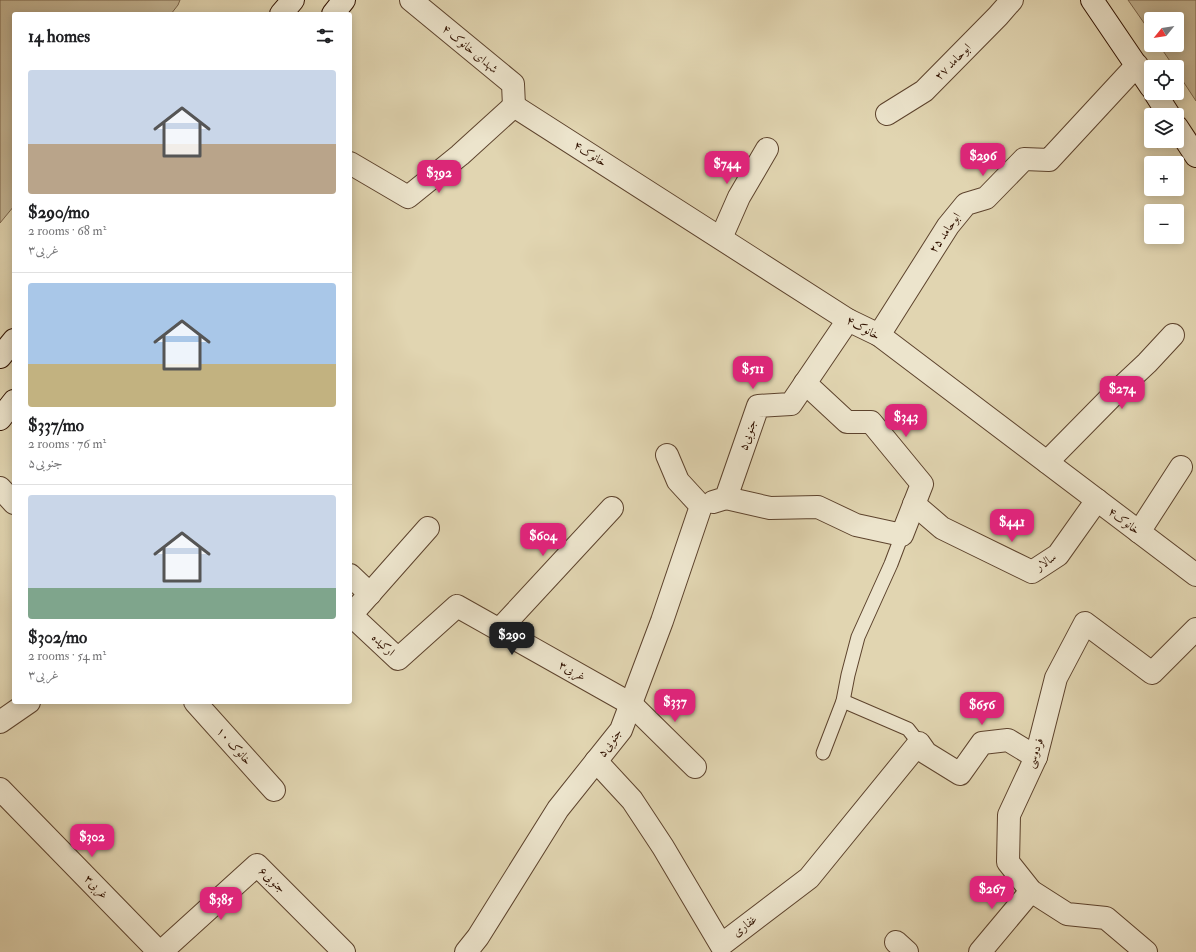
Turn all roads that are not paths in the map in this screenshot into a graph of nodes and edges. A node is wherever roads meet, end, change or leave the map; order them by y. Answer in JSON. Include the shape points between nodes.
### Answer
{"nodes":[{"id":1,"x":293,"y":0,"type":"edge"},
{"id":2,"x":344,"y":0,"type":"edge"},
{"id":3,"x":411,"y":0,"type":"edge"},
{"id":4,"x":1012,"y":0,"type":"edge"},
{"id":5,"x":1092,"y":0,"type":"edge"},
{"id":6,"x":283,"y":12,"type":"edge"},
{"id":7,"x":335,"y":12,"type":"edge"},
{"id":8,"x":1137,"y":65,"type":"junction"},
{"id":9,"x":1144,"y":76,"type":"edge"},
{"id":10,"x":514,"y":106,"type":"junction"},
{"id":11,"x":887,"y":114,"type":"dead end"},
{"id":12,"x":1184,"y":138,"type":"edge"},
{"id":13,"x":767,"y":149,"type":"dead end"},
{"id":14,"x":1196,"y":156,"type":"edge"},
{"id":15,"x":352,"y":164,"type":"edge"},
{"id":16,"x":721,"y":238,"type":"junction"},
{"id":17,"x":848,"y":320,"type":"junction"},
{"id":18,"x":878,"y":335,"type":"junction"},
{"id":19,"x":1173,"y":335,"type":"dead end"},
{"id":20,"x":12,"y":342,"type":"edge"},
{"id":21,"x":0,"y":357,"type":"edge"},
{"id":22,"x":805,"y":383,"type":"junction"},
{"id":23,"x":12,"y":404,"type":"edge"},
{"id":24,"x":0,"y":419,"type":"edge"},
{"id":25,"x":667,"y":455,"type":"dead end"},
{"id":26,"x":1047,"y":462,"type":"junction"},
{"id":27,"x":1180,"y":467,"type":"dead end"},
{"id":28,"x":0,"y":488,"type":"edge"},
{"id":29,"x":726,"y":498,"type":"junction"},
{"id":30,"x":1097,"y":500,"type":"junction"},
{"id":31,"x":12,"y":501,"type":"edge"},
{"id":32,"x":914,"y":504,"type":"junction"},
{"id":33,"x":701,"y":506,"type":"junction"},
{"id":34,"x":612,"y":508,"type":"dead end"},
{"id":35,"x":428,"y":528,"type":"dead end"},
{"id":36,"x":1139,"y":532,"type":"junction"},
{"id":37,"x":902,"y":534,"type":"junction"},
{"id":38,"x":1196,"y":575,"type":"edge"},
{"id":39,"x":352,"y":577,"type":"edge"},
{"id":40,"x":370,"y":594,"type":"junction"},
{"id":41,"x":352,"y":614,"type":"edge"},
{"id":42,"x":352,"y":618,"type":"edge"},
{"id":43,"x":1196,"y":629,"type":"edge"},
{"id":44,"x":499,"y":630,"type":"junction"},
{"id":45,"x":398,"y":659,"type":"joint"},
{"id":46,"x":843,"y":701,"type":"junction"},
{"id":47,"x":26,"y":704,"type":"edge"},
{"id":48,"x":197,"y":704,"type":"edge"},
{"id":49,"x":631,"y":704,"type":"junction"},
{"id":50,"x":0,"y":722,"type":"edge"},
{"id":51,"x":918,"y":743,"type":"junction"},
{"id":52,"x":823,"y":753,"type":"dead end"},
{"id":53,"x":1036,"y":757,"type":"junction"},
{"id":54,"x":596,"y":761,"type":"junction"},
{"id":55,"x":695,"y":767,"type":"dead end"},
{"id":56,"x":0,"y":788,"type":"edge"},
{"id":57,"x":274,"y":790,"type":"dead end"},
{"id":58,"x":1031,"y":891,"type":"junction"},
{"id":59,"x":724,"y":948,"type":"edge"},
{"id":60,"x":160,"y":952,"type":"edge"},
{"id":61,"x":344,"y":952,"type":"edge"},
{"id":62,"x":466,"y":952,"type":"edge"},
{"id":63,"x":980,"y":952,"type":"edge"},
{"id":64,"x":1146,"y":952,"type":"edge"}],
"edges":[{"from":1,"to":6,"type":"street"},
{"from":2,"to":7,"type":"street"},
{"from":3,"to":10,"type":"street","name":"شهدای خانوک ۴","via":[[513,84]]},
{"from":4,"to":11,"type":"street","name":"ابوحامد ۲۷","via":[[924,91]]},
{"from":5,"to":8,"type":"street"},
{"from":8,"to":9,"type":"street"},
{"from":8,"to":18,"type":"street","name":"ابوحامد ۲۵","via":[[1049,160],[1024,159],[986,198],[966,204],[948,226]]},
{"from":10,"to":15,"type":"street","via":[[460,155],[408,197]]},
{"from":10,"to":16,"type":"street","name":"خانوک۴"},
{"from":12,"to":14,"type":"street"},
{"from":13,"to":16,"type":"street","via":[[739,197]]},
{"from":16,"to":17,"type":"street","name":"خانوک۴"},
{"from":17,"to":18,"type":"street","name":"خانوک۴"},
{"from":17,"to":22,"type":"street","name":"جنوبی۵"},
{"from":18,"to":26,"type":"street","name":"خانوک۴"},
{"from":19,"to":26,"type":"street"},
{"from":20,"to":21,"type":"street"},
{"from":22,"to":29,"type":"street","name":"جنوبی۵","via":[[791,404],[758,406]]},
{"from":22,"to":32,"type":"street","via":[[847,422],[871,422],[922,484]]},
{"from":23,"to":24,"type":"street"},
{"from":25,"to":33,"type":"street","via":[[678,481]]},
{"from":26,"to":30,"type":"street","name":"خانوک۴"},
{"from":27,"to":36,"type":"street"},
{"from":28,"to":31,"type":"street"},
{"from":29,"to":33,"type":"street"},
{"from":29,"to":37,"type":"street","via":[[770,508],[818,507],[856,525]]},
{"from":30,"to":32,"type":"street","name":"سالار","via":[[1058,555],[1032,572],[942,528]]},
{"from":30,"to":36,"type":"street","name":"خانوک۴"},
{"from":32,"to":37,"type":"street"},
{"from":33,"to":49,"type":"street","name":"جنوبی۵"},
{"from":34,"to":44,"type":"street"},
{"from":35,"to":40,"type":"street"},
{"from":36,"to":38,"type":"street","name":"خانوک۴"},
{"from":37,"to":46,"type":"lane","via":[[858,637]]},
{"from":39,"to":40,"type":"street"},
{"from":40,"to":41,"type":"street"},
{"from":42,"to":45,"type":"street","name":"ارکیده"},
{"from":43,"to":53,"type":"street","name":"فردوسی","via":[[1152,673],[1085,624],[1056,678]]},
{"from":44,"to":45,"type":"street","name":"غربی۳","via":[[457,606]]},
{"from":44,"to":49,"type":"street","name":"غربی۳"},
{"from":46,"to":51,"type":"lane","via":[[908,729]]},
{"from":46,"to":52,"type":"lane"},
{"from":47,"to":50,"type":"street"},
{"from":48,"to":57,"type":"street","name":"خانوک ۱۰"},
{"from":49,"to":54,"type":"street","name":"جنوبی۵","via":[[621,730]]},
{"from":49,"to":55,"type":"street","name":"غربی۳"},
{"from":51,"to":53,"type":"street","via":[[926,753],[960,774],[982,743],[1008,740]]},
{"from":51,"to":59,"type":"street","name":"غفاری","via":[[809,878]]},
{"from":53,"to":58,"type":"street","name":"فردوسی","via":[[1009,815],[1008,862]]},
{"from":54,"to":59,"type":"street","name":"غفاری","via":[[632,800]]},
{"from":54,"to":62,"type":"street","name":"جنوبی۵","via":[[558,809]]},
{"from":56,"to":60,"type":"street","name":"غربی۳"},
{"from":58,"to":63,"type":"street"},
{"from":58,"to":64,"type":"street","name":"فردوسی","via":[[1067,914],[1106,918]]},
{"from":60,"to":61,"type":"street","name":"جنوبی۶","via":[[258,865]]}]}
